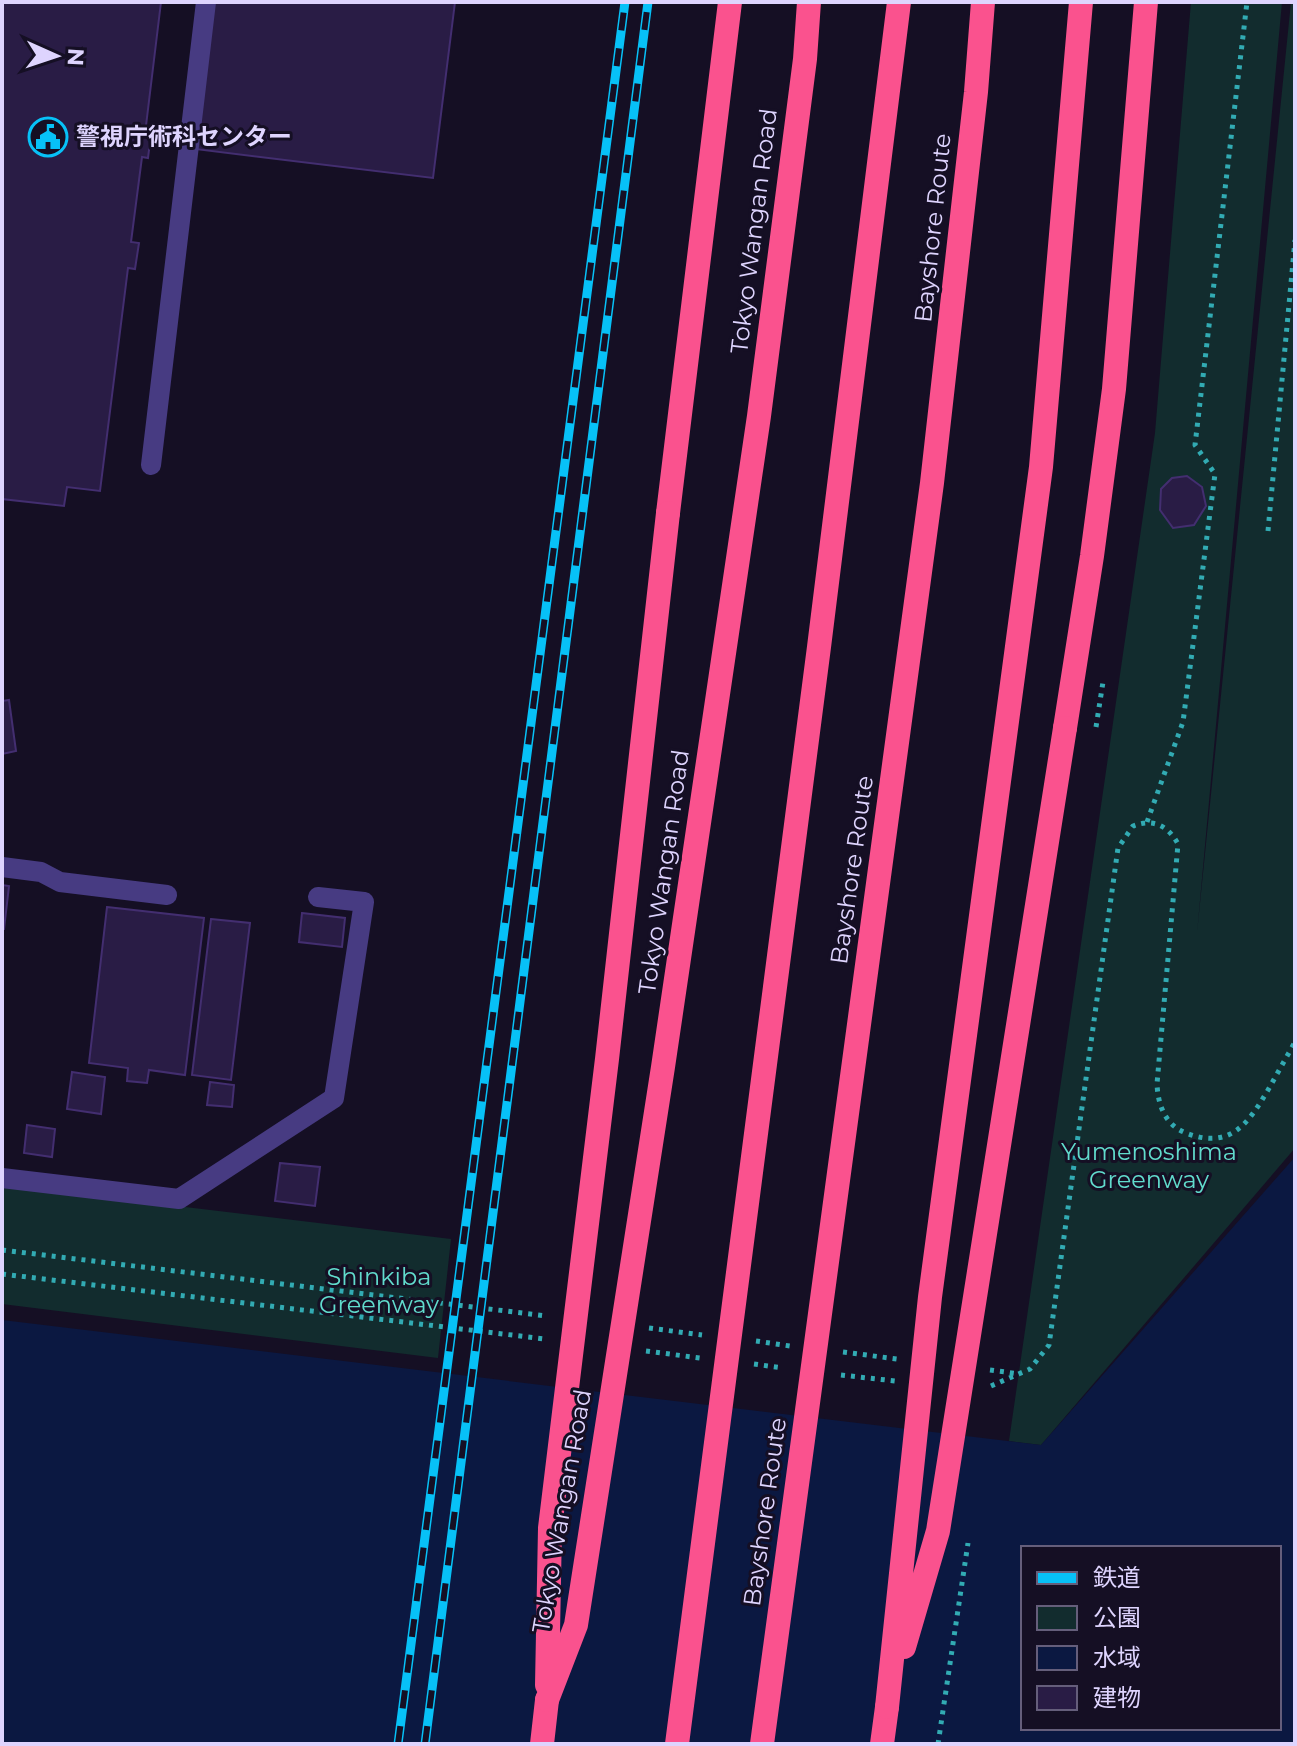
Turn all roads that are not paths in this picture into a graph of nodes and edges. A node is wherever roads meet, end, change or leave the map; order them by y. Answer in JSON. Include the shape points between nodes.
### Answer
{"nodes":[{"id":1,"x":206,"y":2,"type":"edge"},
{"id":2,"x":730,"y":2,"type":"edge"},
{"id":3,"x":809,"y":2,"type":"edge"},
{"id":4,"x":899,"y":2,"type":"edge"},
{"id":5,"x":983,"y":2,"type":"edge"},
{"id":6,"x":1081,"y":2,"type":"edge"},
{"id":7,"x":1146,"y":2,"type":"edge"},
{"id":8,"x":151,"y":465,"type":"dead end"},
{"id":9,"x":2,"y":867,"type":"edge"},
{"id":10,"x":167,"y":895,"type":"dead end"},
{"id":11,"x":318,"y":897,"type":"dead end"},
{"id":12,"x":2,"y":1178,"type":"edge"},
{"id":13,"x":547,"y":1700,"type":"junction"},
{"id":14,"x":887,"y":1707,"type":"junction"},
{"id":15,"x":542,"y":1744,"type":"edge"},
{"id":16,"x":677,"y":1744,"type":"edge"},
{"id":17,"x":762,"y":1744,"type":"edge"},
{"id":18,"x":882,"y":1744,"type":"edge"}],
"edges":[{"from":1,"to":8,"type":"lane"},
{"from":2,"to":13,"type":"highway","bridge":true,"via":[[550,1528]]},
{"from":3,"to":13,"type":"highway","name":"Tokyo Wangan Road","bridge":true,"via":[[759,416],[663,1067],[576,1625]]},
{"from":4,"to":16,"type":"highway","bridge":true},
{"from":5,"to":17,"type":"highway","name":"Bayshore Route","bridge":true,"via":[[930,498]]},
{"from":6,"to":14,"type":"highway","bridge":true,"via":[[1041,467],[930,1297]]},
{"from":7,"to":14,"type":"highway","bridge":true,"via":[[1114,389],[1092,556],[938,1531]]},
{"from":9,"to":10,"type":"lane","via":[[41,872],[60,882]]},
{"from":11,"to":12,"type":"lane","via":[[364,902],[334,1098],[179,1199]]},
{"from":13,"to":15,"type":"highway","name":"Tokyo Wangan Road"},
{"from":14,"to":18,"type":"highway"}]}
